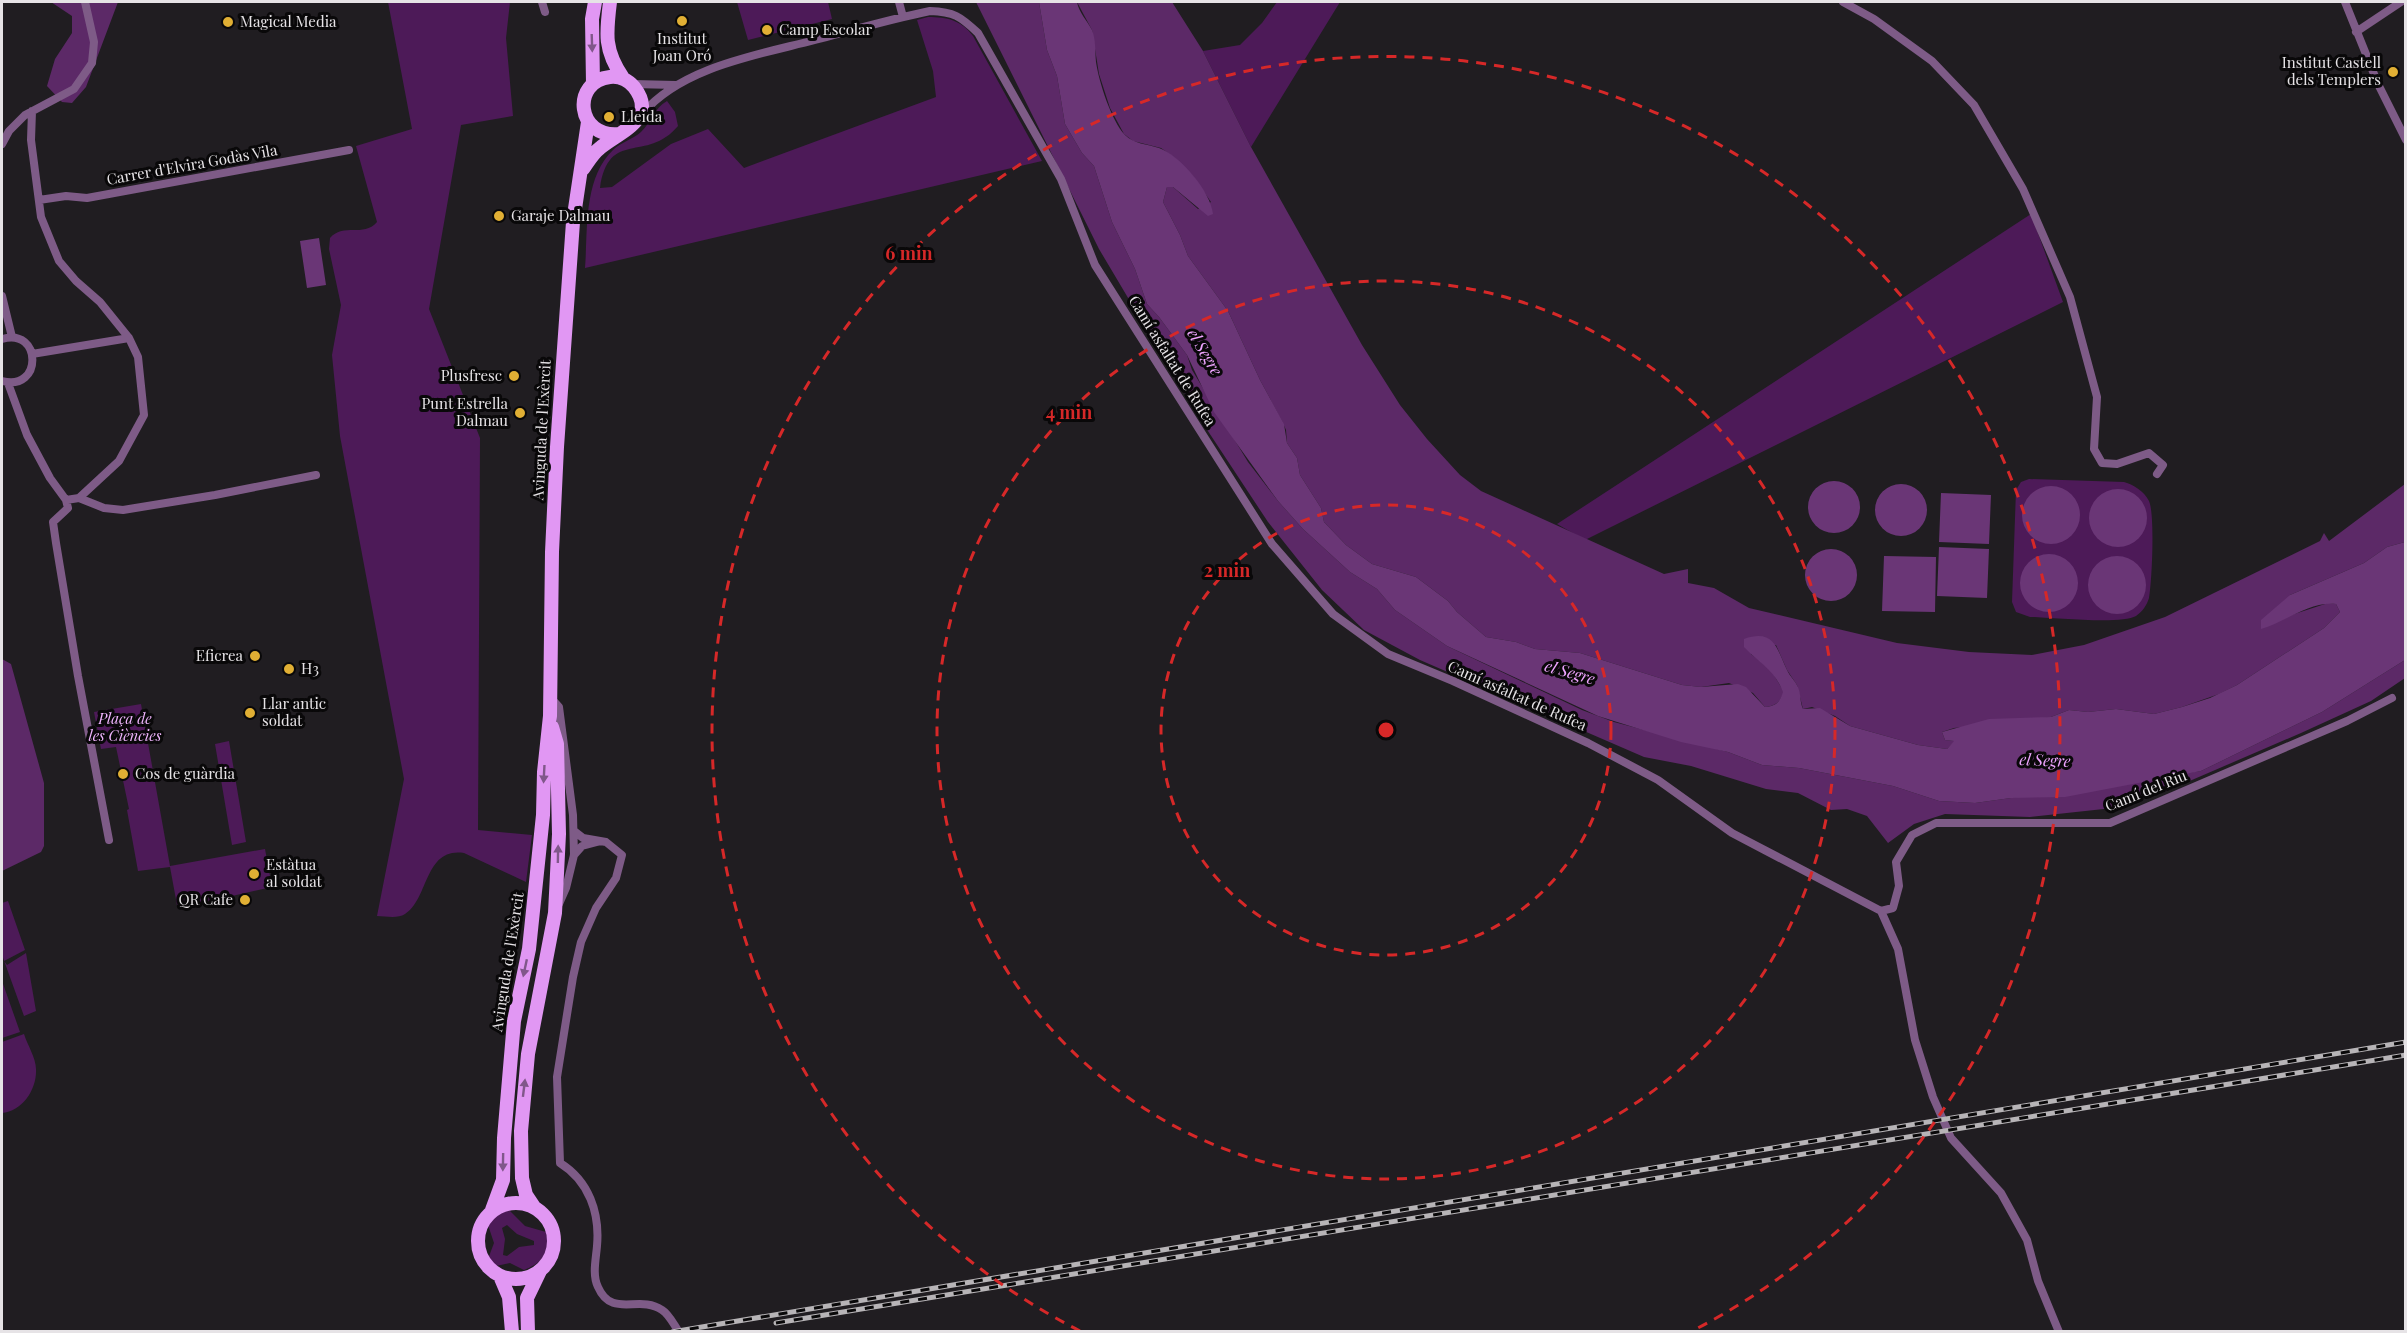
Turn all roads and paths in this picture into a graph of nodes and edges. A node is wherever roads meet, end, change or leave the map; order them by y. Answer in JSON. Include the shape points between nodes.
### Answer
{"nodes":[{"id":1,"x":85,"y":2,"type":"edge"},
{"id":2,"x":542,"y":2,"type":"edge"},
{"id":3,"x":595,"y":2,"type":"edge"},
{"id":4,"x":610,"y":2,"type":"edge"},
{"id":5,"x":899,"y":2,"type":"edge"},
{"id":6,"x":1843,"y":2,"type":"edge"},
{"id":7,"x":2345,"y":2,"type":"edge"},
{"id":8,"x":2401,"y":2,"type":"edge"},
{"id":9,"x":545,"y":12,"type":"dead end"},
{"id":10,"x":903,"y":17,"type":"junction"},
{"id":11,"x":2356,"y":32,"type":"junction"},
{"id":12,"x":627,"y":81,"type":"junction"},
{"id":13,"x":593,"y":84,"type":"junction"},
{"id":14,"x":676,"y":85,"type":"junction"},
{"id":15,"x":32,"y":111,"type":"junction"},
{"id":16,"x":639,"y":117,"type":"junction"},
{"id":17,"x":588,"y":122,"type":"junction"},
{"id":18,"x":620,"y":134,"type":"junction"},
{"id":19,"x":2406,"y":140,"type":"edge"},
{"id":20,"x":2,"y":144,"type":"edge"},
{"id":21,"x":349,"y":150,"type":"dead end"},
{"id":22,"x":582,"y":170,"type":"junction"},
{"id":23,"x":39,"y":200,"type":"junction"},
{"id":24,"x":2,"y":296,"type":"edge"},
{"id":25,"x":12,"y":337,"type":"junction"},
{"id":26,"x":129,"y":338,"type":"junction"},
{"id":27,"x":2,"y":339,"type":"edge"},
{"id":28,"x":32,"y":354,"type":"junction"},
{"id":29,"x":5,"y":382,"type":"edge"},
{"id":30,"x":2157,"y":474,"type":"dead end"},
{"id":31,"x":316,"y":475,"type":"dead end"},
{"id":32,"x":78,"y":498,"type":"junction"},
{"id":33,"x":67,"y":504,"type":"junction"},
{"id":34,"x":549,"y":696,"type":"junction"},
{"id":35,"x":2392,"y":698,"type":"dead end"},
{"id":36,"x":550,"y":716,"type":"junction"},
{"id":37,"x":574,"y":831,"type":"junction"},
{"id":38,"x":110,"y":840,"type":"dead end"},
{"id":39,"x":597,"y":842,"type":"junction"},
{"id":40,"x":574,"y":855,"type":"junction"},
{"id":41,"x":1881,"y":911,"type":"junction"},
{"id":42,"x":555,"y":913,"type":"junction"},
{"id":43,"x":534,"y":1207,"type":"junction"},
{"id":44,"x":492,"y":1210,"type":"junction"},
{"id":45,"x":540,"y":1270,"type":"junction"},
{"id":46,"x":500,"y":1276,"type":"junction"},
{"id":47,"x":512,"y":1332,"type":"edge"},
{"id":48,"x":528,"y":1332,"type":"edge"},
{"id":49,"x":678,"y":1332,"type":"edge"},
{"id":50,"x":2059,"y":1332,"type":"edge"}],
"edges":[{"from":1,"to":15,"type":"street","via":[[94,42],[92,63],[74,89]]},
{"from":2,"to":9,"type":"street"},
{"from":3,"to":13,"type":"main road","one_way":true},
{"from":4,"to":12,"type":"main road","via":[[608,51]]},
{"from":5,"to":10,"type":"street"},
{"from":6,"to":30,"type":"street","via":[[1932,61],[1974,105],[2024,189],[2070,297],[2097,397],[2094,449],[2102,463],[2117,464],[2149,453],[2163,465]]},
{"from":7,"to":11,"type":"street"},
{"from":8,"to":11,"type":"street"},
{"from":10,"to":14,"type":"street","via":[[749,56]]},
{"from":10,"to":41,"type":"street","name":"Camí asfaltat de Rufea","via":[[930,11],[950,12],[978,33],[1061,179],[1095,265],[1272,544],[1333,614],[1388,654],[1588,743],[1658,780],[1732,833]]},
{"from":11,"to":19,"type":"street"},
{"from":12,"to":13,"type":"main road","via":[[613,76]]},
{"from":12,"to":14,"type":"street"},
{"from":12,"to":16,"type":"main road","via":[[639,93]]},
{"from":13,"to":17,"type":"main road","via":[[584,98]]},
{"from":14,"to":16,"type":"street","via":[[655,99]]},
{"from":15,"to":20,"type":"street","via":[[9,131]]},
{"from":15,"to":23,"type":"street","via":[[31,140]]},
{"from":16,"to":18,"type":"main road","via":[[632,128]]},
{"from":17,"to":18,"type":"main road","via":[[602,133]]},
{"from":17,"to":22,"type":"main road","name":"Avinguda de l'Exèrcit"},
{"from":18,"to":22,"type":"main road","via":[[598,149]]},
{"from":21,"to":23,"type":"street","name":"Carrer d'Elvira Godàs Vila","via":[[87,198]]},
{"from":22,"to":34,"type":"main road","name":"Avinguda de l'Exèrcit","via":[[573,222],[557,447]]},
{"from":23,"to":26,"type":"street","via":[[41,217],[58,261],[100,302]]},
{"from":24,"to":25,"type":"street"},
{"from":25,"to":27,"type":"street"},
{"from":25,"to":28,"type":"street","via":[[25,342]]},
{"from":26,"to":28,"type":"street"},
{"from":26,"to":32,"type":"street","via":[[138,357],[144,415],[119,461]]},
{"from":28,"to":29,"type":"street","via":[[28,375]]},
{"from":29,"to":33,"type":"street","via":[[27,435]]},
{"from":31,"to":32,"type":"street","via":[[123,510]]},
{"from":32,"to":33,"type":"street"},
{"from":33,"to":38,"type":"street","via":[[54,522],[56,543]]},
{"from":34,"to":36,"type":"main road","name":"Avinguda de l'Exèrcit"},
{"from":34,"to":37,"type":"street","via":[[559,707]]},
{"from":35,"to":41,"type":"street","name":"Camí del Riu","via":[[2110,823],[1936,823],[1912,835],[1896,862],[1899,886],[1893,908]]},
{"from":42,"to":36,"type":"main road","name":"Avinguda de l'Exèrcit","one_way":true,"via":[[559,822],[556,744]]},
{"from":36,"to":44,"type":"main road","name":"Avinguda de l'Exèrcit","one_way":true,"via":[[534,910],[514,1021],[502,1184]]},
{"from":37,"to":39,"type":"street"},
{"from":37,"to":40,"type":"street"},
{"from":39,"to":40,"type":"street","via":[[582,846]]},
{"from":39,"to":49,"type":"street","via":[[606,842],[622,855],[616,878],[596,908],[581,942],[573,977],[557,1077],[560,1163],[571,1170],[592,1199],[597,1221],[596,1285],[604,1299],[620,1306],[655,1306],[665,1311]]},
{"from":40,"to":42,"type":"street"},
{"from":41,"to":50,"type":"street","via":[[1898,949],[1915,1040],[1933,1097],[1951,1138],[2001,1193],[2017,1221]]},
{"from":43,"to":42,"type":"main road","name":"Avinguda de l'Exèrcit","one_way":true,"via":[[522,1178],[520,1131],[528,1054]]},
{"from":43,"to":44,"type":"main road","via":[[513,1203]]},
{"from":43,"to":45,"type":"main road","via":[[550,1223],[554,1240],[550,1257]]},
{"from":44,"to":46,"type":"main road","via":[[481,1224],[477,1246],[483,1262]]},
{"from":45,"to":46,"type":"main road","via":[[518,1279]]},
{"from":45,"to":48,"type":"main road","via":[[529,1291]]},
{"from":46,"to":47,"type":"main road","via":[[508,1292]]}]}
